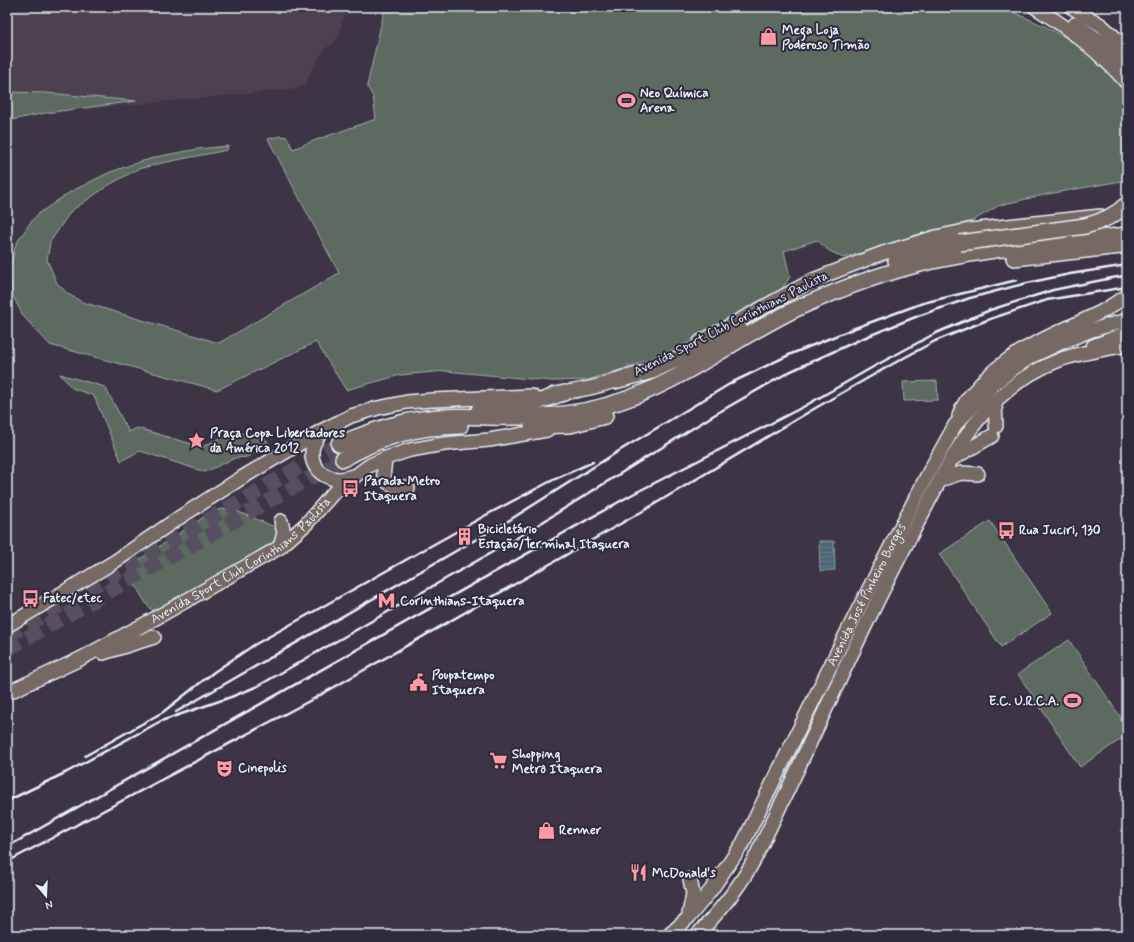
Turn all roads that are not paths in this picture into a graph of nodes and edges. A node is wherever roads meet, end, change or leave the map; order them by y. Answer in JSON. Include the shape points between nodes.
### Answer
{"nodes":[{"id":1,"x":1035,"y":7,"type":"edge"},
{"id":2,"x":1039,"y":7,"type":"edge"},
{"id":3,"x":1071,"y":7,"type":"edge"},
{"id":4,"x":1127,"y":48,"type":"edge"},
{"id":5,"x":1127,"y":65,"type":"edge"},
{"id":6,"x":1127,"y":83,"type":"edge"},
{"id":7,"x":1127,"y":204,"type":"edge"},
{"id":8,"x":1127,"y":213,"type":"edge"},
{"id":9,"x":1127,"y":235,"type":"edge"},
{"id":10,"x":1127,"y":246,"type":"edge"},
{"id":11,"x":1127,"y":296,"type":"edge"},
{"id":12,"x":801,"y":306,"type":"junction"},
{"id":13,"x":773,"y":320,"type":"junction"},
{"id":14,"x":1127,"y":320,"type":"edge"},
{"id":15,"x":1125,"y":338,"type":"edge"},
{"id":16,"x":615,"y":381,"type":"junction"},
{"id":17,"x":564,"y":393,"type":"junction"},
{"id":18,"x":995,"y":401,"type":"junction"},
{"id":19,"x":439,"y":417,"type":"junction"},
{"id":20,"x":570,"y":425,"type":"junction"},
{"id":21,"x":955,"y":425,"type":"junction"},
{"id":22,"x":321,"y":431,"type":"junction"},
{"id":23,"x":339,"y":444,"type":"tunnel mouth"},
{"id":24,"x":386,"y":458,"type":"junction"},
{"id":25,"x":343,"y":459,"type":"tunnel mouth"},
{"id":26,"x":952,"y":459,"type":"junction"},
{"id":27,"x":978,"y":474,"type":"dead end"},
{"id":28,"x":356,"y":475,"type":"junction"},
{"id":29,"x":940,"y":480,"type":"junction"},
{"id":30,"x":408,"y":488,"type":"dead end"},
{"id":31,"x":281,"y":521,"type":"dead end"},
{"id":32,"x":280,"y":547,"type":"junction"},
{"id":33,"x":7,"y":626,"type":"edge"},
{"id":34,"x":154,"y":637,"type":"dead end"},
{"id":35,"x":80,"y":658,"type":"junction"},
{"id":36,"x":7,"y":693,"type":"edge"},
{"id":37,"x":747,"y":836,"type":"junction"},
{"id":38,"x":756,"y":858,"type":"junction"},
{"id":39,"x":690,"y":879,"type":"dead end"},
{"id":40,"x":688,"y":918,"type":"junction"},
{"id":41,"x":669,"y":935,"type":"edge"},
{"id":42,"x":697,"y":935,"type":"edge"}],
"edges":[{"from":1,"to":6,"type":"main road","via":[[1082,39]]},
{"from":2,"to":5,"type":"main road","via":[[1083,29]]},
{"from":3,"to":4,"type":"main road","via":[[1101,25]]},
{"from":7,"to":12,"type":"highway","bridge":true,"via":[[1113,216],[1085,226],[940,247],[867,271]]},
{"from":8,"to":16,"type":"main road","name":"Avenida Sport Club Corinthians Paulista","via":[[969,230],[883,253],[813,280],[690,347]]},
{"from":9,"to":12,"type":"highway","name":"Avenida Sport Club Corinthians Paulista","via":[[993,250],[934,261],[884,274]]},
{"from":10,"to":20,"type":"highway","name":"Avenida Sport Club Corinthians Paulista","via":[[968,264],[887,283],[802,317],[660,395],[609,415]]},
{"from":11,"to":21,"type":"main road","via":[[1006,360],[985,378],[963,404]]},
{"from":12,"to":13,"type":"highway","name":"Avenida Sport Club Corinthians Paulista"},
{"from":13,"to":16,"type":"highway","via":[[737,331],[652,371]]},
{"from":13,"to":19,"type":"highway","name":"Avenida Sport Club Corinthians Paulista","via":[[653,389],[606,406],[528,417]]},
{"from":14,"to":21,"type":"main road","name":"Avenida José Pinheiro Borges","via":[[1062,342],[1020,364],[994,384]]},
{"from":15,"to":18,"type":"main road","name":"Avenida José Pinheiro Borges","via":[[1040,370]]},
{"from":16,"to":17,"type":"main road","name":"Avenida Sport Club Corinthians Paulista"},
{"from":17,"to":19,"type":"highway","via":[[540,401]]},
{"from":17,"to":22,"type":"main road","name":"Avenida Sport Club Corinthians Paulista","via":[[407,402],[351,416]]},
{"from":18,"to":26,"type":"main road","name":"Avenida José Pinheiro Borges","via":[[977,420]]},
{"from":18,"to":26,"type":"main road","via":[[994,431]]},
{"from":19,"to":23,"type":"highway","name":"Avenida Sport Club Corinthians Paulista","via":[[396,424]]},
{"from":20,"to":24,"type":"main road","name":"Avenida Sport Club Corinthians Paulista","via":[[489,440],[410,450]]},
{"from":20,"to":25,"type":"highway","name":"Avenida Sport Club Corinthians Paulista","via":[[426,428],[375,442]]},
{"from":21,"to":37,"type":"main road","name":"Avenida José Pinheiro Borges","via":[[855,616]]},
{"from":22,"to":28,"type":"main road","via":[[312,451],[317,470],[322,475],[334,479]]},
{"from":22,"to":33,"type":"main road","name":"Avenida Sport Club Corinthians Paulista"},
{"from":24,"to":28,"type":"main road","name":"Avenida Sport Club Corinthians Paulista"},
{"from":24,"to":30,"type":"main road","via":[[383,474],[385,479],[395,486]]},
{"from":26,"to":29,"type":"main road","name":"Avenida José Pinheiro Borges"},
{"from":27,"to":29,"type":"main road","via":[[961,473]]},
{"from":28,"to":32,"type":"main road","name":"Avenida Sport Club Corinthians Paulista","via":[[335,491],[306,524]]},
{"from":29,"to":38,"type":"main road","name":"Avenida José Pinheiro Borges","via":[[824,711]]},
{"from":31,"to":32,"type":"main road","via":[[284,534]]},
{"from":32,"to":35,"type":"main road","name":"Avenida Sport Club Corinthians Paulista"},
{"from":34,"to":35,"type":"main road"},
{"from":35,"to":36,"type":"main road","name":"Avenida Sport Club Corinthians Paulista"},
{"from":37,"to":38,"type":"main road","via":[[755,842]]},
{"from":37,"to":40,"type":"main road","name":"Avenida José Pinheiro Borges","via":[[711,890]]},
{"from":38,"to":42,"type":"main road","name":"Avenida José Pinheiro Borges","via":[[729,900]]},
{"from":39,"to":40,"type":"main road","via":[[693,897]]},
{"from":40,"to":41,"type":"main road","name":"Avenida José Pinheiro Borges"}]}
